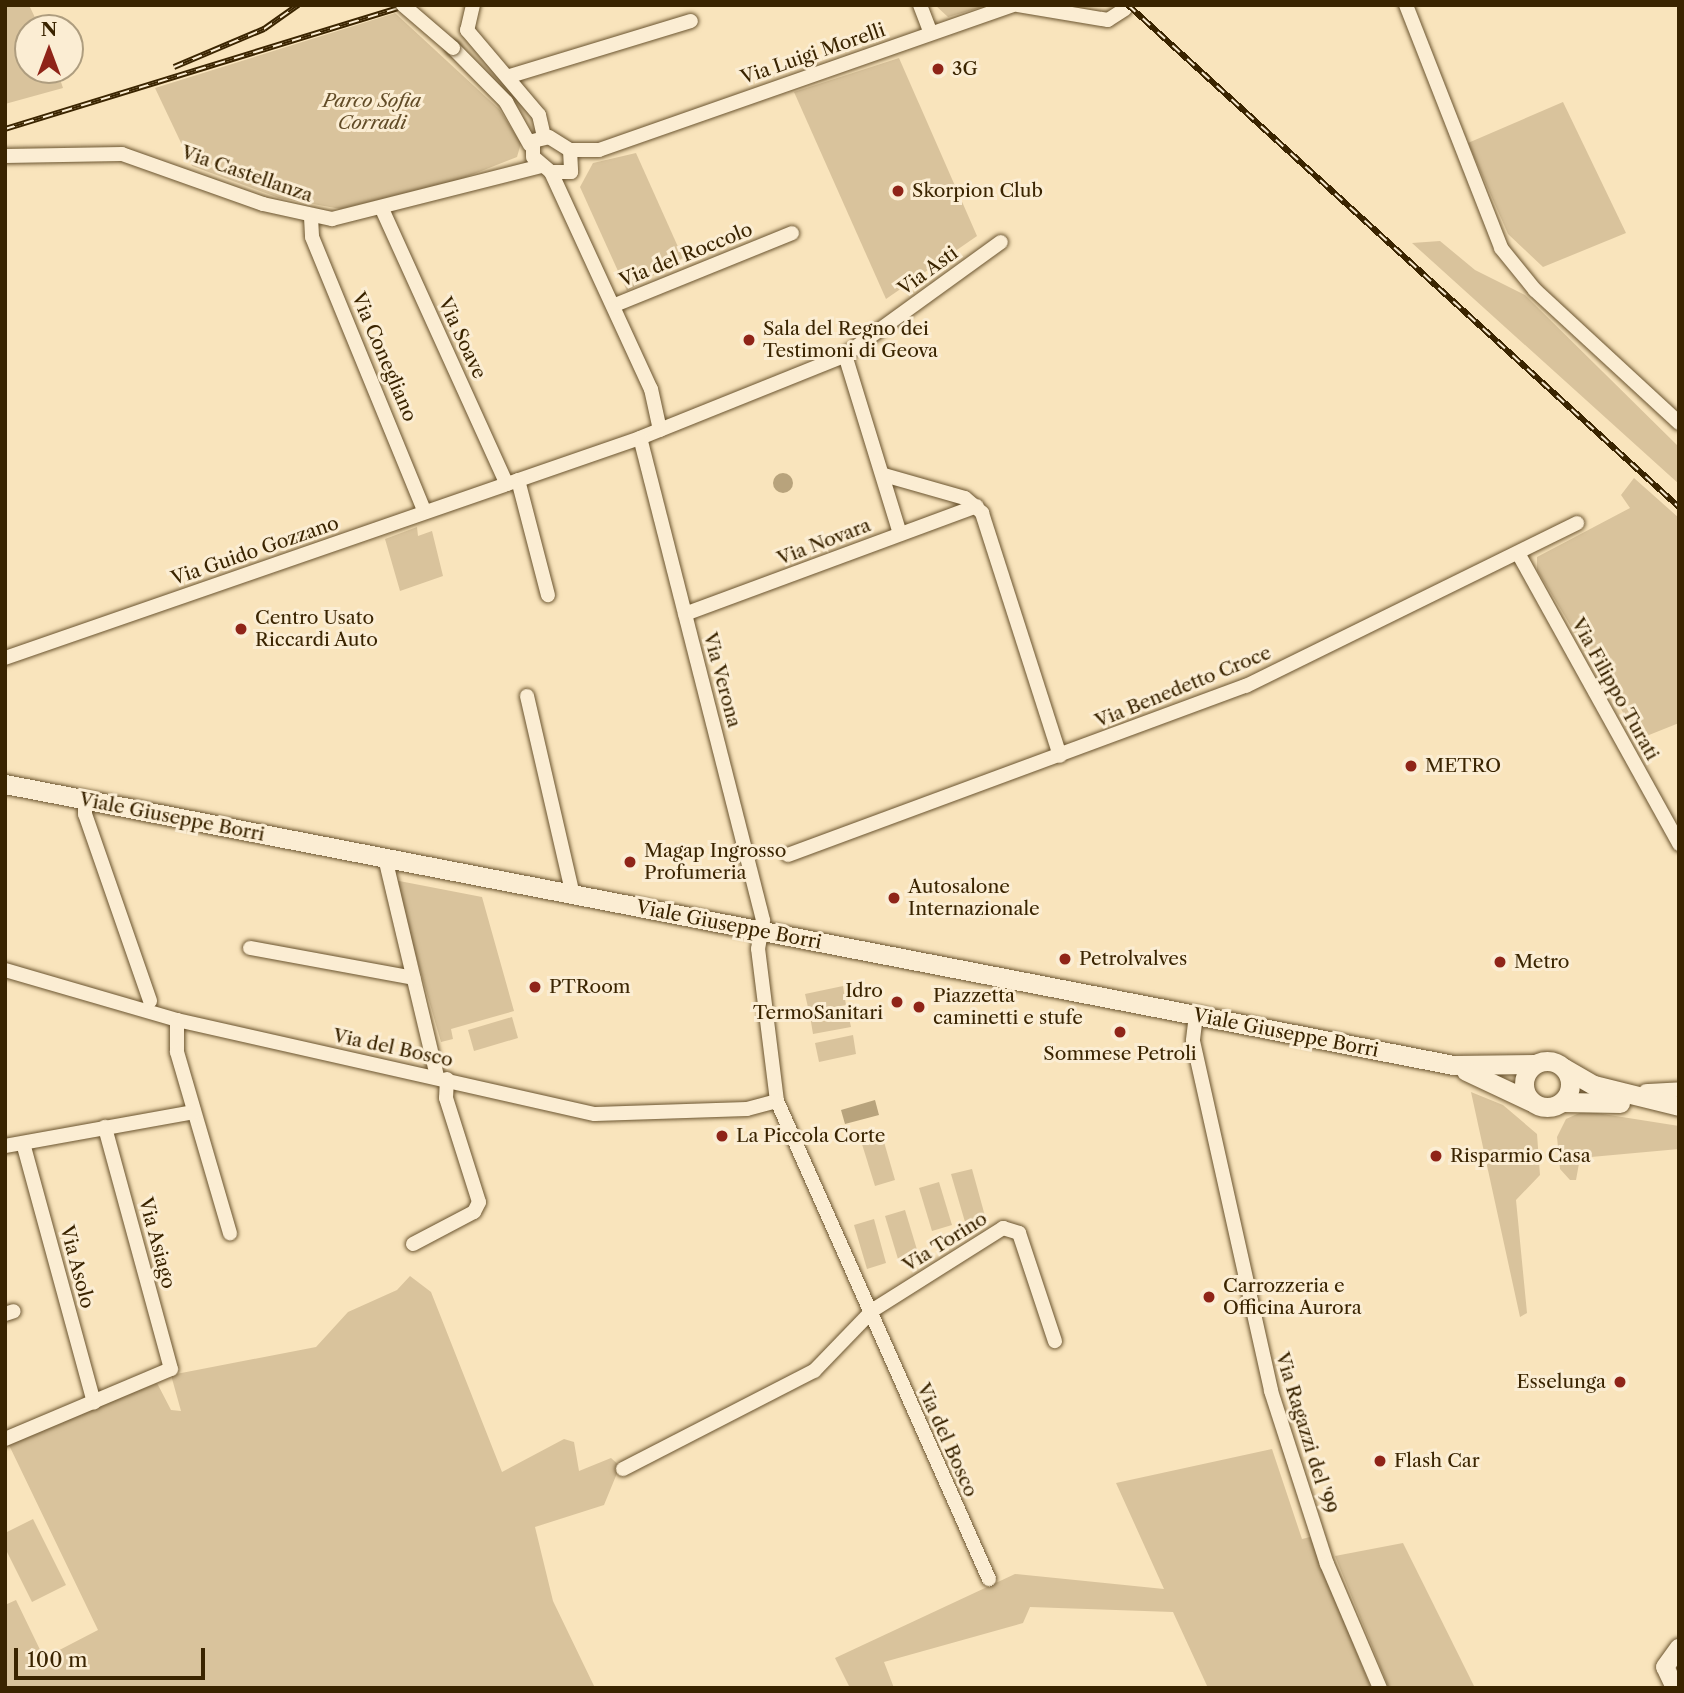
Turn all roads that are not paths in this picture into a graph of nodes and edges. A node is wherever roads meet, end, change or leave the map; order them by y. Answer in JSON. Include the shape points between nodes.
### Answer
{"nodes":[{"id":1,"x":404,"y":5,"type":"edge"},
{"id":2,"x":473,"y":5,"type":"edge"},
{"id":3,"x":920,"y":5,"type":"edge"},
{"id":4,"x":1016,"y":5,"type":"edge"},
{"id":5,"x":1406,"y":5,"type":"edge"},
{"id":6,"x":1125,"y":9,"type":"dead end"},
{"id":7,"x":691,"y":21,"type":"dead end"},
{"id":8,"x":931,"y":33,"type":"junction"},
{"id":9,"x":510,"y":76,"type":"junction"},
{"id":10,"x":536,"y":143,"type":"junction"},
{"id":11,"x":570,"y":150,"type":"junction"},
{"id":12,"x":599,"y":150,"type":"junction"},
{"id":13,"x":5,"y":156,"type":"edge"},
{"id":14,"x":546,"y":169,"type":"junction"},
{"id":15,"x":573,"y":169,"type":"junction"},
{"id":16,"x":513,"y":170,"type":"junction"},
{"id":17,"x":382,"y":209,"type":"junction"},
{"id":18,"x":573,"y":209,"type":"junction"},
{"id":19,"x":312,"y":217,"type":"junction"},
{"id":20,"x":792,"y":233,"type":"dead end"},
{"id":21,"x":1001,"y":242,"type":"dead end"},
{"id":22,"x":615,"y":305,"type":"junction"},
{"id":23,"x":845,"y":355,"type":"junction"},
{"id":24,"x":1679,"y":423,"type":"edge"},
{"id":25,"x":660,"y":430,"type":"junction"},
{"id":26,"x":640,"y":438,"type":"junction"},
{"id":27,"x":884,"y":475,"type":"junction"},
{"id":28,"x":512,"y":482,"type":"junction"},
{"id":29,"x":977,"y":506,"type":"junction"},
{"id":30,"x":425,"y":512,"type":"junction"},
{"id":31,"x":1577,"y":523,"type":"dead end"},
{"id":32,"x":900,"y":534,"type":"junction"},
{"id":33,"x":1518,"y":552,"type":"junction"},
{"id":34,"x":548,"y":595,"type":"dead end"},
{"id":35,"x":685,"y":614,"type":"junction"},
{"id":36,"x":5,"y":658,"type":"edge"},
{"id":37,"x":527,"y":696,"type":"dead end"},
{"id":38,"x":1060,"y":756,"type":"junction"},
{"id":39,"x":5,"y":785,"type":"edge"},
{"id":40,"x":85,"y":800,"type":"junction"},
{"id":41,"x":1679,"y":844,"type":"edge"},
{"id":42,"x":789,"y":855,"type":"dead end"},
{"id":43,"x":385,"y":858,"type":"junction"},
{"id":44,"x":573,"y":895,"type":"junction"},
{"id":45,"x":762,"y":932,"type":"junction"},
{"id":46,"x":250,"y":948,"type":"dead end"},
{"id":47,"x":5,"y":970,"type":"edge"},
{"id":48,"x":413,"y":978,"type":"junction"},
{"id":49,"x":149,"y":1001,"type":"dead end"},
{"id":50,"x":1196,"y":1015,"type":"junction"},
{"id":51,"x":177,"y":1020,"type":"junction"},
{"id":52,"x":1534,"y":1063,"type":"junction"},
{"id":53,"x":1453,"y":1065,"type":"junction"},
{"id":54,"x":1564,"y":1068,"type":"junction"},
{"id":55,"x":442,"y":1078,"type":"junction"},
{"id":56,"x":1601,"y":1087,"type":"junction"},
{"id":57,"x":1679,"y":1089,"type":"edge"},
{"id":58,"x":777,"y":1101,"type":"junction"},
{"id":59,"x":1530,"y":1101,"type":"junction"},
{"id":60,"x":1562,"y":1102,"type":"junction"},
{"id":61,"x":1679,"y":1106,"type":"edge"},
{"id":62,"x":194,"y":1112,"type":"junction"},
{"id":63,"x":1679,"y":1115,"type":"edge"},
{"id":64,"x":105,"y":1127,"type":"junction"},
{"id":65,"x":23,"y":1143,"type":"junction"},
{"id":66,"x":5,"y":1146,"type":"edge"},
{"id":67,"x":230,"y":1233,"type":"dead end"},
{"id":68,"x":413,"y":1244,"type":"dead end"},
{"id":69,"x":870,"y":1317,"type":"junction"},
{"id":70,"x":1055,"y":1340,"type":"dead end"},
{"id":71,"x":94,"y":1402,"type":"junction"},
{"id":72,"x":5,"y":1439,"type":"edge"},
{"id":73,"x":622,"y":1469,"type":"dead end"},
{"id":74,"x":989,"y":1579,"type":"dead end"},
{"id":75,"x":1679,"y":1648,"type":"edge"},
{"id":76,"x":1665,"y":1667,"type":"junction"},
{"id":77,"x":1380,"y":1688,"type":"edge"},
{"id":78,"x":1652,"y":1688,"type":"edge"},
{"id":79,"x":1675,"y":1688,"type":"edge"}],
"edges":[{"from":1,"to":10,"type":"street","bridge":true,"via":[[453,48]]},
{"from":2,"to":9,"type":"street","via":[[467,30]]},
{"from":3,"to":8,"type":"street"},
{"from":4,"to":6,"type":"street","name":"Via Luigi Morelli","via":[[1108,20]]},
{"from":4,"to":8,"type":"street","name":"Via Luigi Morelli"},
{"from":5,"to":24,"type":"street","via":[[1496,240],[1535,290]]},
{"from":7,"to":9,"type":"street"},
{"from":8,"to":12,"type":"street","name":"Via Luigi Morelli"},
{"from":9,"to":10,"type":"street","via":[[541,117]]},
{"from":10,"to":11,"type":"street"},
{"from":10,"to":14,"type":"street","name":"Via del Roccolo"},
{"from":10,"to":16,"type":"street","name":"Via Castellanza"},
{"from":11,"to":12,"type":"street"},
{"from":11,"to":15,"type":"street","name":"Via del Roccolo"},
{"from":12,"to":15,"type":"street"},
{"from":13,"to":19,"type":"street","name":"Via Castellanza","via":[[122,154]]},
{"from":14,"to":15,"type":"street","name":"Via Castellanza"},
{"from":14,"to":16,"type":"street","name":"Via Castellanza"},
{"from":14,"to":18,"type":"street","name":"Via del Roccolo"},
{"from":15,"to":18,"type":"street","name":"Via del Roccolo"},
{"from":16,"to":17,"type":"street","name":"Via Castellanza"},
{"from":17,"to":19,"type":"street","name":"Via Castellanza","via":[[338,219]]},
{"from":17,"to":28,"type":"street","name":"Via Soave"},
{"from":18,"to":22,"type":"street","name":"Via del Roccolo"},
{"from":19,"to":30,"type":"street","name":"Via Conegliano","via":[[312,237]]},
{"from":20,"to":22,"type":"street","name":"Via del Roccolo"},
{"from":21,"to":23,"type":"street","name":"Via Asti"},
{"from":22,"to":25,"type":"street","via":[[651,389]]},
{"from":23,"to":25,"type":"street","name":"Via Guido Gozzano"},
{"from":23,"to":27,"type":"street"},
{"from":25,"to":26,"type":"street","name":"Via Guido Gozzano"},
{"from":26,"to":28,"type":"street","name":"Via Guido Gozzano"},
{"from":26,"to":35,"type":"street","name":"Via Verona"},
{"from":27,"to":29,"type":"street"},
{"from":27,"to":32,"type":"street"},
{"from":28,"to":30,"type":"street","name":"Via Guido Gozzano"},
{"from":28,"to":34,"type":"street"},
{"from":29,"to":32,"type":"street","name":"Via Novara"},
{"from":29,"to":38,"type":"street"},
{"from":30,"to":36,"type":"street","name":"Via Guido Gozzano"},
{"from":31,"to":33,"type":"street","name":"Via Benedetto Croce"},
{"from":32,"to":35,"type":"street","name":"Via Novara"},
{"from":33,"to":38,"type":"street","name":"Via Benedetto Croce","via":[[1254,682]]},
{"from":33,"to":41,"type":"street","name":"Via Filippo Turati"},
{"from":35,"to":45,"type":"street","name":"Via Verona"},
{"from":37,"to":44,"type":"street"},
{"from":38,"to":42,"type":"street","name":"Via Benedetto Croce"},
{"from":39,"to":40,"type":"main road","name":"Viale Giuseppe Borri"},
{"from":40,"to":43,"type":"main road","name":"Viale Giuseppe Borri"},
{"from":40,"to":49,"type":"street"},
{"from":43,"to":44,"type":"main road","name":"Viale Giuseppe Borri"},
{"from":43,"to":48,"type":"street"},
{"from":44,"to":45,"type":"main road","name":"Viale Giuseppe Borri"},
{"from":45,"to":50,"type":"main road","name":"Viale Giuseppe Borri"},
{"from":45,"to":58,"type":"street","name":"Via del Bosco","via":[[758,949]]},
{"from":46,"to":48,"type":"street"},
{"from":47,"to":51,"type":"street","name":"Via del Bosco"},
{"from":48,"to":55,"type":"street"},
{"from":50,"to":53,"type":"main road","name":"Viale Giuseppe Borri"},
{"from":50,"to":77,"type":"street","name":"Via Ragazzi del '99","via":[[1194,1041],[1271,1391],[1328,1564]]},
{"from":51,"to":55,"type":"street","name":"Via del Bosco"},
{"from":51,"to":62,"type":"street","via":[[177,1049]]},
{"from":52,"to":53,"type":"main road","name":"Viale Giuseppe Borri"},
{"from":52,"to":54,"type":"main road","name":"Viale Giuseppe Borri","via":[[1549,1060]]},
{"from":52,"to":59,"type":"main road","via":[[1523,1083]]},
{"from":53,"to":59,"type":"main road","name":"Viale Giuseppe Borri"},
{"from":54,"to":56,"type":"main road","name":"Viale Giuseppe Borri"},
{"from":54,"to":60,"type":"main road","via":[[1570,1088]]},
{"from":55,"to":58,"type":"street","name":"Via del Bosco","via":[[610,1115],[755,1108]]},
{"from":55,"to":68,"type":"street","via":[[478,1206]]},
{"from":56,"to":57,"type":"street"},
{"from":56,"to":61,"type":"main road","name":"Viale Giuseppe Borri"},
{"from":58,"to":69,"type":"street","name":"Via del Bosco"},
{"from":59,"to":60,"type":"main road","name":"Viale Giuseppe Borri","via":[[1542,1107]]},
{"from":60,"to":63,"type":"main road","name":"Viale Giuseppe Borri","via":[[1597,1099]]},
{"from":62,"to":64,"type":"street"},
{"from":62,"to":67,"type":"street"},
{"from":64,"to":65,"type":"street"},
{"from":64,"to":71,"type":"street","name":"Via Asiago","via":[[171,1369]]},
{"from":65,"to":66,"type":"street"},
{"from":65,"to":71,"type":"street","name":"Via Asolo"},
{"from":69,"to":70,"type":"street","name":"Via Torino","via":[[1009,1228],[1019,1233]]},
{"from":69,"to":73,"type":"street","via":[[814,1371]]},
{"from":69,"to":74,"type":"street","name":"Via del Bosco"},
{"from":71,"to":72,"type":"street"},
{"from":75,"to":76,"type":"street"},
{"from":76,"to":78,"type":"street"},
{"from":76,"to":79,"type":"street"}]}
